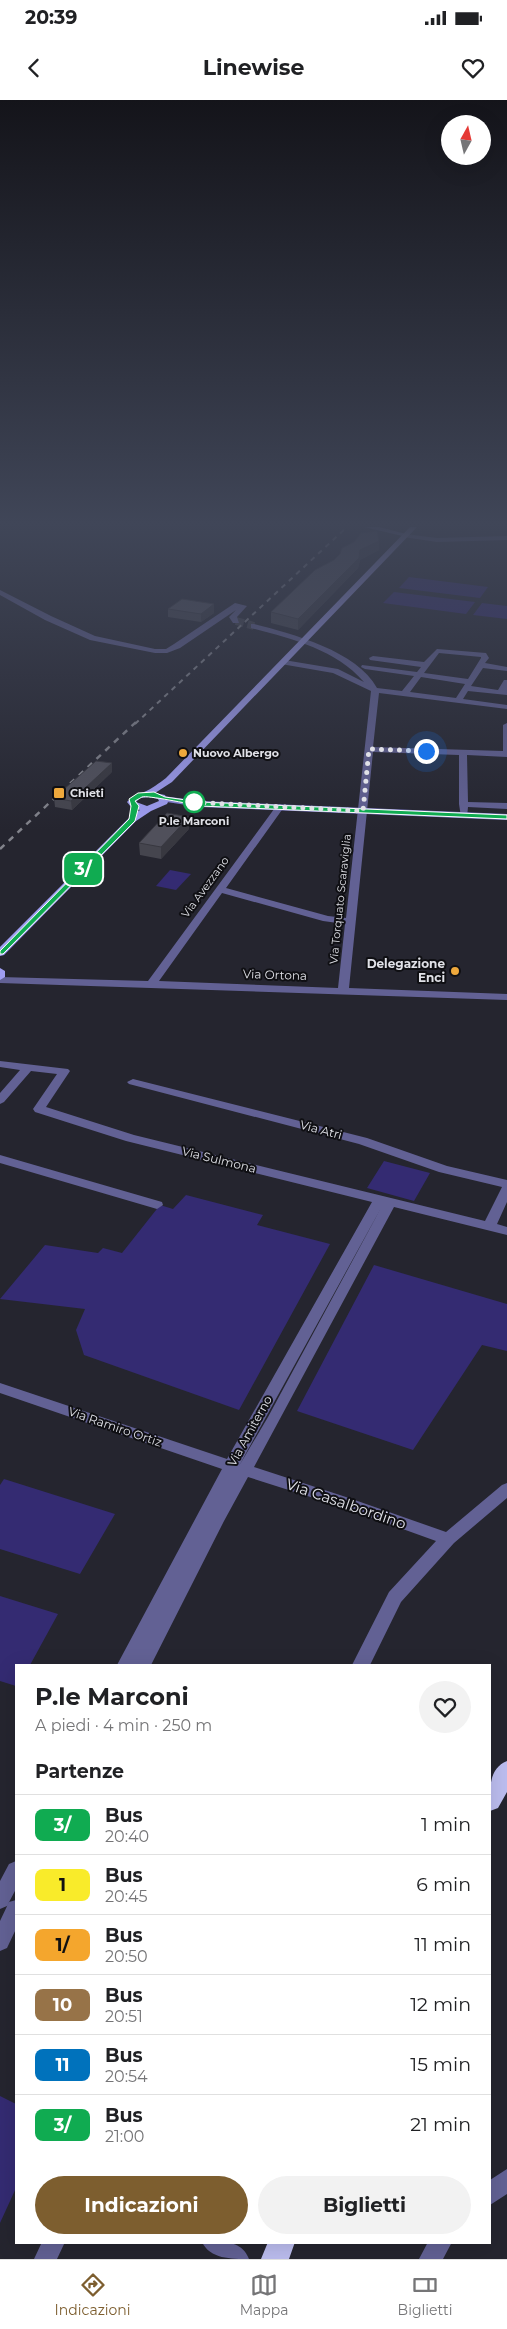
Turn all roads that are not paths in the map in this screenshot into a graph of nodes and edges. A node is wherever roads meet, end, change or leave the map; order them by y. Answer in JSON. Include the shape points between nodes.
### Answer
{"nodes":[{"id":1,"x":70,"y":628,"type":"edge"},
{"id":2,"x":204,"y":628,"type":"edge"},
{"id":3,"x":260,"y":628,"type":"tunnel mouth"},
{"id":4,"x":318,"y":628,"type":"edge"},
{"id":5,"x":305,"y":641,"type":"junction"},
{"id":6,"x":373,"y":658,"type":"dead end"},
{"id":7,"x":483,"y":661,"type":"junction"},
{"id":8,"x":284,"y":662,"type":"junction"},
{"id":9,"x":427,"y":664,"type":"junction"},
{"id":10,"x":365,"y":667,"type":"dead end"},
{"id":11,"x":507,"y":669,"type":"edge"},
{"id":12,"x":419,"y":676,"type":"junction"},
{"id":13,"x":507,"y":682,"type":"edge"},
{"id":14,"x":467,"y":685,"type":"junction"},
{"id":15,"x":375,"y":690,"type":"junction"},
{"id":16,"x":503,"y":693,"type":"edge"},
{"id":17,"x":404,"y":694,"type":"junction"},
{"id":18,"x":458,"y":701,"type":"junction"},
{"id":19,"x":507,"y":707,"type":"edge"},
{"id":20,"x":507,"y":725,"type":"edge"},
{"id":21,"x":369,"y":749,"type":"junction"},
{"id":22,"x":463,"y":753,"type":"junction"},
{"id":23,"x":507,"y":754,"type":"edge"},
{"id":24,"x":164,"y":784,"type":"junction"},
{"id":25,"x":146,"y":794,"type":"junction"},
{"id":26,"x":161,"y":797,"type":"junction"},
{"id":27,"x":200,"y":804,"type":"junction"},
{"id":28,"x":464,"y":804,"type":"junction"},
{"id":29,"x":134,"y":806,"type":"junction"},
{"id":30,"x":507,"y":806,"type":"edge"},
{"id":31,"x":280,"y":807,"type":"junction"},
{"id":32,"x":153,"y":808,"type":"junction"},
{"id":33,"x":363,"y":811,"type":"junction"},
{"id":34,"x":464,"y":815,"type":"junction"},
{"id":35,"x":507,"y":817,"type":"edge"},
{"id":36,"x":133,"y":819,"type":"junction"},
{"id":37,"x":218,"y":889,"type":"junction"},
{"id":38,"x":351,"y":922,"type":"junction"},
{"id":39,"x":0,"y":953,"type":"edge"},
{"id":40,"x":0,"y":975,"type":"edge"},
{"id":41,"x":151,"y":984,"type":"junction"},
{"id":42,"x":343,"y":991,"type":"junction"},
{"id":43,"x":507,"y":997,"type":"edge"},
{"id":44,"x":0,"y":1064,"type":"edge"},
{"id":45,"x":28,"y":1066,"type":"junction"},
{"id":46,"x":133,"y":1082,"type":"dead end"},
{"id":47,"x":0,"y":1100,"type":"edge"},
{"id":48,"x":0,"y":1159,"type":"edge"},
{"id":49,"x":507,"y":1184,"type":"edge"},
{"id":50,"x":507,"y":1188,"type":"edge"},
{"id":51,"x":384,"y":1201,"type":"junction"},
{"id":52,"x":157,"y":1205,"type":"dead end"},
{"id":53,"x":489,"y":1227,"type":"junction"},
{"id":54,"x":507,"y":1231,"type":"edge"},
{"id":55,"x":0,"y":1388,"type":"edge"},
{"id":56,"x":237,"y":1468,"type":"junction"},
{"id":57,"x":507,"y":1489,"type":"edge"},
{"id":58,"x":448,"y":1539,"type":"junction"},
{"id":59,"x":127,"y":1664,"type":"edge"},
{"id":60,"x":142,"y":1664,"type":"edge"},
{"id":61,"x":362,"y":1664,"type":"edge"},
{"id":62,"x":507,"y":1771,"type":"edge"},
{"id":63,"x":491,"y":1799,"type":"edge"},
{"id":64,"x":15,"y":1872,"type":"edge"},
{"id":65,"x":0,"y":1900,"type":"edge"},
{"id":66,"x":15,"y":1911,"type":"edge"},
{"id":67,"x":0,"y":1941,"type":"edge"},
{"id":68,"x":507,"y":2180,"type":"edge"},
{"id":69,"x":491,"y":2193,"type":"edge"},
{"id":70,"x":53,"y":2244,"type":"edge"},
{"id":71,"x":216,"y":2244,"type":"edge"},
{"id":72,"x":281,"y":2244,"type":"edge"},
{"id":73,"x":440,"y":2244,"type":"edge"},
{"id":74,"x":45,"y":2259,"type":"edge"},
{"id":75,"x":238,"y":2259,"type":"edge"},
{"id":76,"x":275,"y":2259,"type":"edge"},
{"id":77,"x":430,"y":2259,"type":"edge"}],
"edges":[{"from":1,"to":2,"type":"street","via":[[94,638],[155,651],[167,651]]},
{"from":3,"to":5,"type":"street"},
{"from":4,"to":5,"type":"main road"},
{"from":5,"to":8,"type":"main road"},
{"from":5,"to":15,"type":"street","via":[[320,646],[351,666]]},
{"from":6,"to":9,"type":"street"},
{"from":7,"to":9,"type":"street","via":[[483,655],[442,650],[437,651]]},
{"from":7,"to":11,"type":"street"},
{"from":7,"to":14,"type":"street"},
{"from":8,"to":15,"type":"street","via":[[334,671]]},
{"from":8,"to":24,"type":"main road"},
{"from":9,"to":12,"type":"street"},
{"from":10,"to":12,"type":"street"},
{"from":12,"to":14,"type":"street"},
{"from":12,"to":17,"type":"street"},
{"from":13,"to":16,"type":"street"},
{"from":14,"to":16,"type":"street"},
{"from":14,"to":18,"type":"street"},
{"from":15,"to":17,"type":"street"},
{"from":15,"to":21,"type":"street","name":"Via Torquato Scaraviglia"},
{"from":17,"to":18,"type":"street"},
{"from":18,"to":19,"type":"street"},
{"from":20,"to":23,"type":"street"},
{"from":21,"to":22,"type":"street"},
{"from":21,"to":33,"type":"street","name":"Via Torquato Scaraviglia"},
{"from":22,"to":23,"type":"street"},
{"from":22,"to":28,"type":"street"},
{"from":24,"to":25,"type":"main road"},
{"from":24,"to":26,"type":"main road"},
{"from":25,"to":26,"type":"main road"},
{"from":25,"to":29,"type":"main road","via":[[132,799]]},
{"from":26,"to":27,"type":"main road"},
{"from":26,"to":32,"type":"main road","via":[[162,804]]},
{"from":27,"to":31,"type":"main road"},
{"from":27,"to":32,"type":"main road"},
{"from":28,"to":30,"type":"street"},
{"from":28,"to":34,"type":"street"},
{"from":29,"to":32,"type":"main road"},
{"from":29,"to":36,"type":"main road"},
{"from":31,"to":33,"type":"main road"},
{"from":31,"to":37,"type":"street","name":"Via Avezzano"},
{"from":32,"to":36,"type":"main road"},
{"from":33,"to":34,"type":"main road"},
{"from":33,"to":38,"type":"street","name":"Via Torquato Scaraviglia"},
{"from":34,"to":35,"type":"main road"},
{"from":36,"to":39,"type":"main road"},
{"from":37,"to":38,"type":"street","via":[[327,919]]},
{"from":37,"to":41,"type":"street","name":"Via Avezzano"},
{"from":38,"to":42,"type":"street","name":"Via Torquato Scaraviglia"},
{"from":40,"to":41,"type":"street","name":"Via Ortona"},
{"from":41,"to":42,"type":"street","name":"Via Ortona"},
{"from":42,"to":43,"type":"street","name":"Via Ortona"},
{"from":44,"to":45,"type":"street","name":"Via Sulmona"},
{"from":45,"to":47,"type":"street"},
{"from":45,"to":51,"type":"street","name":"Via Sulmona","via":[[64,1071],[39,1109],[130,1138]]},
{"from":46,"to":49,"type":"street","name":"Via Atri","via":[[363,1141],[443,1169]]},
{"from":48,"to":52,"type":"street"},
{"from":50,"to":53,"type":"street"},
{"from":51,"to":53,"type":"street","name":"Via Sulmona"},
{"from":51,"to":56,"type":"street","name":"Via Amiterno","via":[[275,1417]]},
{"from":53,"to":54,"type":"street","name":"Via Sulmona"},
{"from":55,"to":56,"type":"street","name":"Via Ramiro Ortiz"},
{"from":56,"to":58,"type":"street","name":"Via Casalbordino"},
{"from":56,"to":59,"type":"street","name":"Via Amiterno"},
{"from":56,"to":60,"type":"street","name":"Via Amiterno"},
{"from":57,"to":58,"type":"street"},
{"from":58,"to":61,"type":"street","via":[[395,1597]]},
{"from":62,"to":63,"type":"highway"},
{"from":64,"to":65,"type":"street"},
{"from":66,"to":67,"type":"street"},
{"from":68,"to":69,"type":"street"},
{"from":70,"to":74,"type":"street"},
{"from":71,"to":75,"type":"street"},
{"from":72,"to":76,"type":"highway"},
{"from":73,"to":77,"type":"street"}]}
